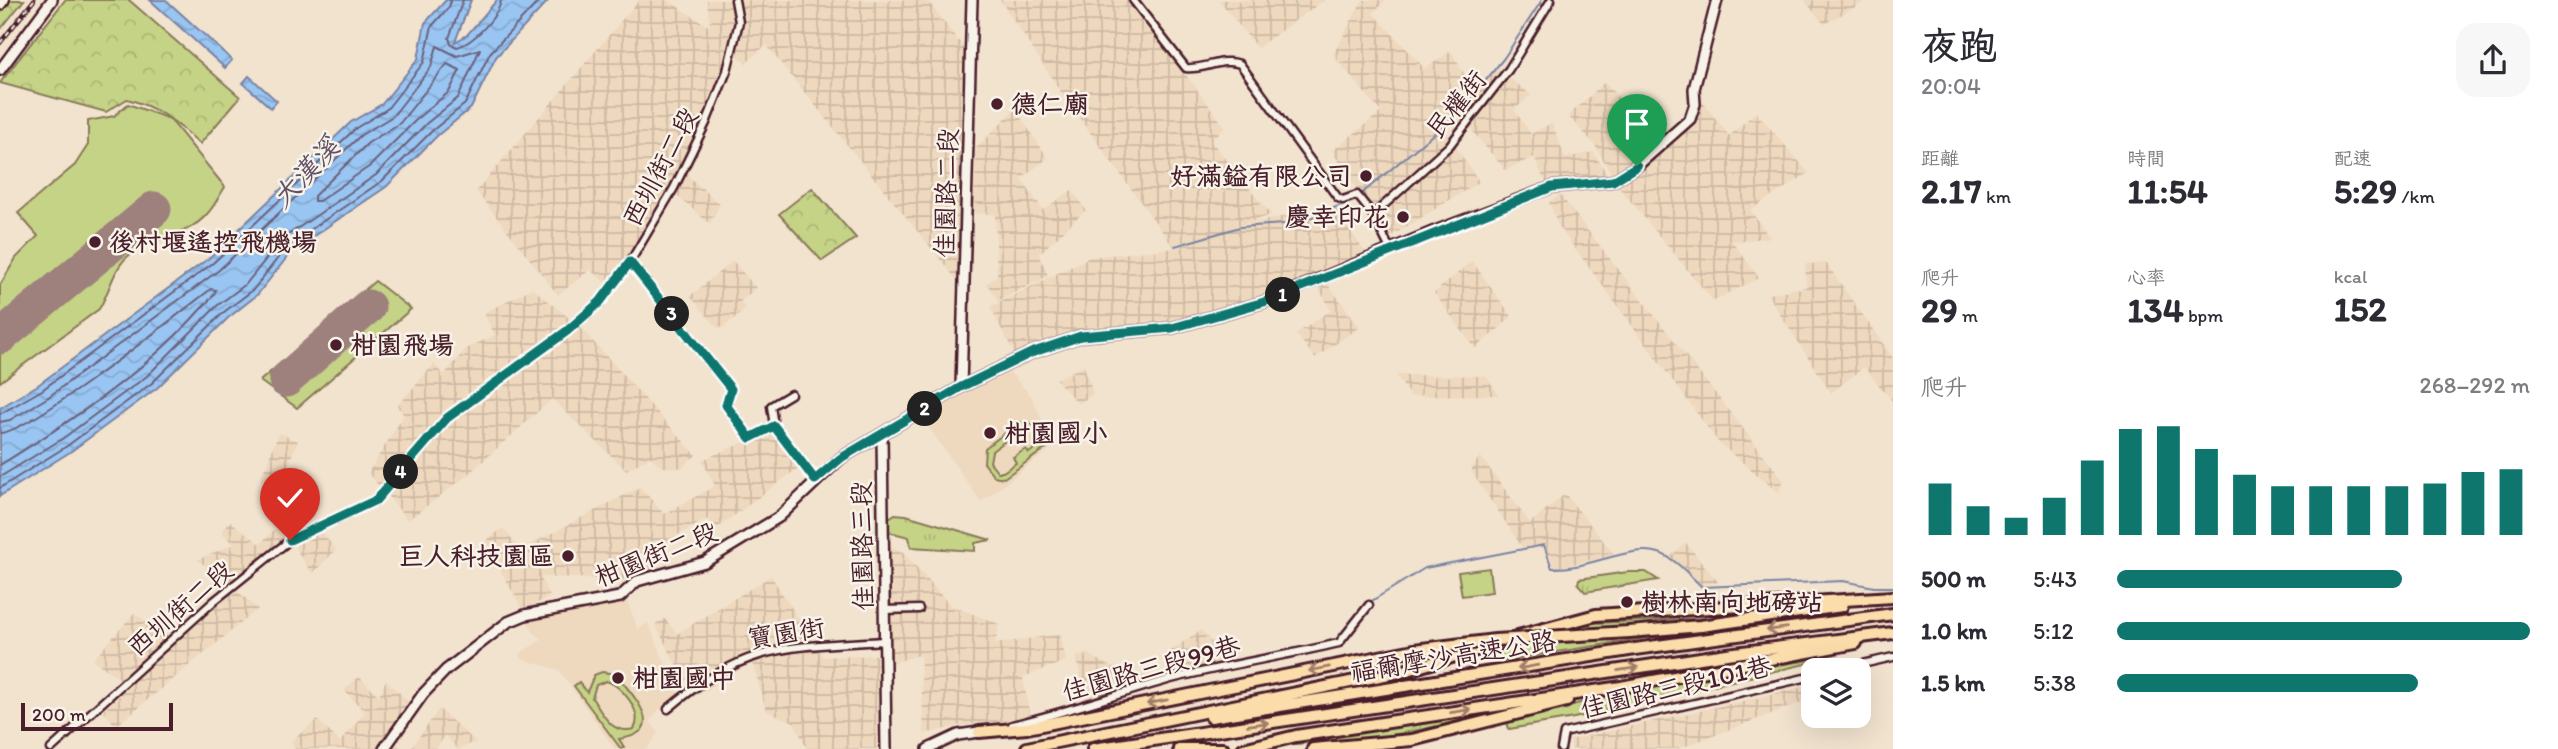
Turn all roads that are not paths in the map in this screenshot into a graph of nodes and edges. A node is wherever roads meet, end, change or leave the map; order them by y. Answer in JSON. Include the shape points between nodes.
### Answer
{"nodes":[{"id":1,"x":4,"y":0,"type":"edge"},
{"id":2,"x":52,"y":0,"type":"edge"},
{"id":3,"x":735,"y":0,"type":"edge"},
{"id":4,"x":972,"y":0,"type":"edge"},
{"id":5,"x":1133,"y":0,"type":"edge"},
{"id":6,"x":1551,"y":0,"type":"edge"},
{"id":7,"x":1714,"y":2,"type":"edge"},
{"id":8,"x":0,"y":5,"type":"edge"},
{"id":9,"x":0,"y":70,"type":"edge"},
{"id":10,"x":1373,"y":215,"type":"junction"},
{"id":11,"x":1390,"y":249,"type":"junction"},
{"id":12,"x":630,"y":262,"type":"junction"},
{"id":13,"x":961,"y":387,"type":"junction"},
{"id":14,"x":791,"y":394,"type":"dead end"},
{"id":15,"x":774,"y":426,"type":"junction"},
{"id":16,"x":882,"y":436,"type":"junction"},
{"id":17,"x":815,"y":480,"type":"junction"},
{"id":18,"x":1893,"y":597,"type":"edge"},
{"id":19,"x":1369,"y":605,"type":"dead end"},
{"id":20,"x":919,"y":609,"type":"dead end"},
{"id":21,"x":884,"y":610,"type":"junction"},
{"id":22,"x":1893,"y":614,"type":"edge"},
{"id":23,"x":1893,"y":634,"type":"edge"},
{"id":24,"x":884,"y":641,"type":"junction"},
{"id":25,"x":1893,"y":657,"type":"edge"},
{"id":26,"x":1871,"y":662,"type":"edge"},
{"id":27,"x":1801,"y":679,"type":"edge"},
{"id":28,"x":1621,"y":687,"type":"junction"},
{"id":29,"x":668,"y":709,"type":"dead end"},
{"id":30,"x":979,"y":732,"type":"junction"},
{"id":31,"x":1024,"y":748,"type":"edge"},
{"id":32,"x":51,"y":749,"type":"edge"},
{"id":33,"x":384,"y":749,"type":"edge"},
{"id":34,"x":886,"y":749,"type":"edge"},
{"id":35,"x":928,"y":749,"type":"edge"},
{"id":36,"x":1093,"y":749,"type":"edge"},
{"id":37,"x":1179,"y":749,"type":"edge"},
{"id":38,"x":1223,"y":749,"type":"edge"},
{"id":39,"x":1243,"y":749,"type":"edge"},
{"id":40,"x":1313,"y":749,"type":"edge"},
{"id":41,"x":1561,"y":749,"type":"edge"}],
"edges":[{"from":1,"to":8,"type":"street"},
{"from":2,"to":9,"type":"street"},
{"from":3,"to":12,"type":"street","name":"西圳街二段","via":[[739,22],[711,111],[674,188]]},
{"from":4,"to":13,"type":"street","name":"佳園路二段"},
{"from":5,"to":10,"type":"street","via":[[1186,68],[1228,61],[1240,64],[1338,198],[1357,195]]},
{"from":6,"to":10,"type":"street","name":"民權街","via":[[1509,69],[1450,146]]},
{"from":7,"to":11,"type":"street","via":[[1690,119],[1637,166],[1613,181],[1552,187]]},
{"from":10,"to":11,"type":"street"},
{"from":11,"to":13,"type":"street","via":[[1264,302],[1172,328],[1075,337]]},
{"from":12,"to":15,"type":"street","via":[[731,389],[726,405],[750,438]]},
{"from":12,"to":32,"type":"street","name":"西圳街二段","via":[[600,302],[567,331],[447,418],[376,500],[290,540],[156,651]]},
{"from":13,"to":16,"type":"street"},
{"from":14,"to":15,"type":"street","via":[[771,406]]},
{"from":15,"to":17,"type":"street"},
{"from":16,"to":17,"type":"street","name":"柑園街二段","via":[[841,458]]},
{"from":16,"to":21,"type":"street","name":"佳園路三段"},
{"from":17,"to":33,"type":"street","name":"柑園街二段","via":[[779,517],[705,562],[637,581],[620,597],[508,622],[430,686]]},
{"from":18,"to":30,"type":"highway","one_way":true,"bridge":true,"via":[[1802,613],[1414,650],[1027,728]]},
{"from":18,"to":31,"type":"highway","via":[[1596,615],[1404,671]]},
{"from":19,"to":30,"type":"street","name":"佳園路三段99巷","via":[[1339,643],[1174,678],[1065,713]]},
{"from":20,"to":21,"type":"street"},
{"from":21,"to":24,"type":"street","name":"佳園路三段"},
{"from":22,"to":31,"type":"highway","name":"福爾摩沙高速公路","one_way":true,"via":[[1635,649]]},
{"from":23,"to":28,"type":"highway"},
{"from":36,"to":23,"type":"highway","name":"福爾摩沙高速公路","one_way":true,"via":[[1727,654]]},
{"from":24,"to":29,"type":"street","name":"寶園街","via":[[771,650],[739,660],[708,677]]},
{"from":24,"to":34,"type":"street","name":"佳園路三段"},
{"from":25,"to":26,"type":"street"},
{"from":27,"to":41,"type":"street","name":"佳園路三段101巷","via":[[1564,733]]},
{"from":39,"to":28,"type":"highway","one_way":true,"via":[[1296,736]]},
{"from":28,"to":40,"type":"highway","via":[[1412,740]]},
{"from":30,"to":35,"type":"street","name":"佳園路三段99巷","via":[[958,735]]},
{"from":37,"to":38,"type":"highway"}]}
